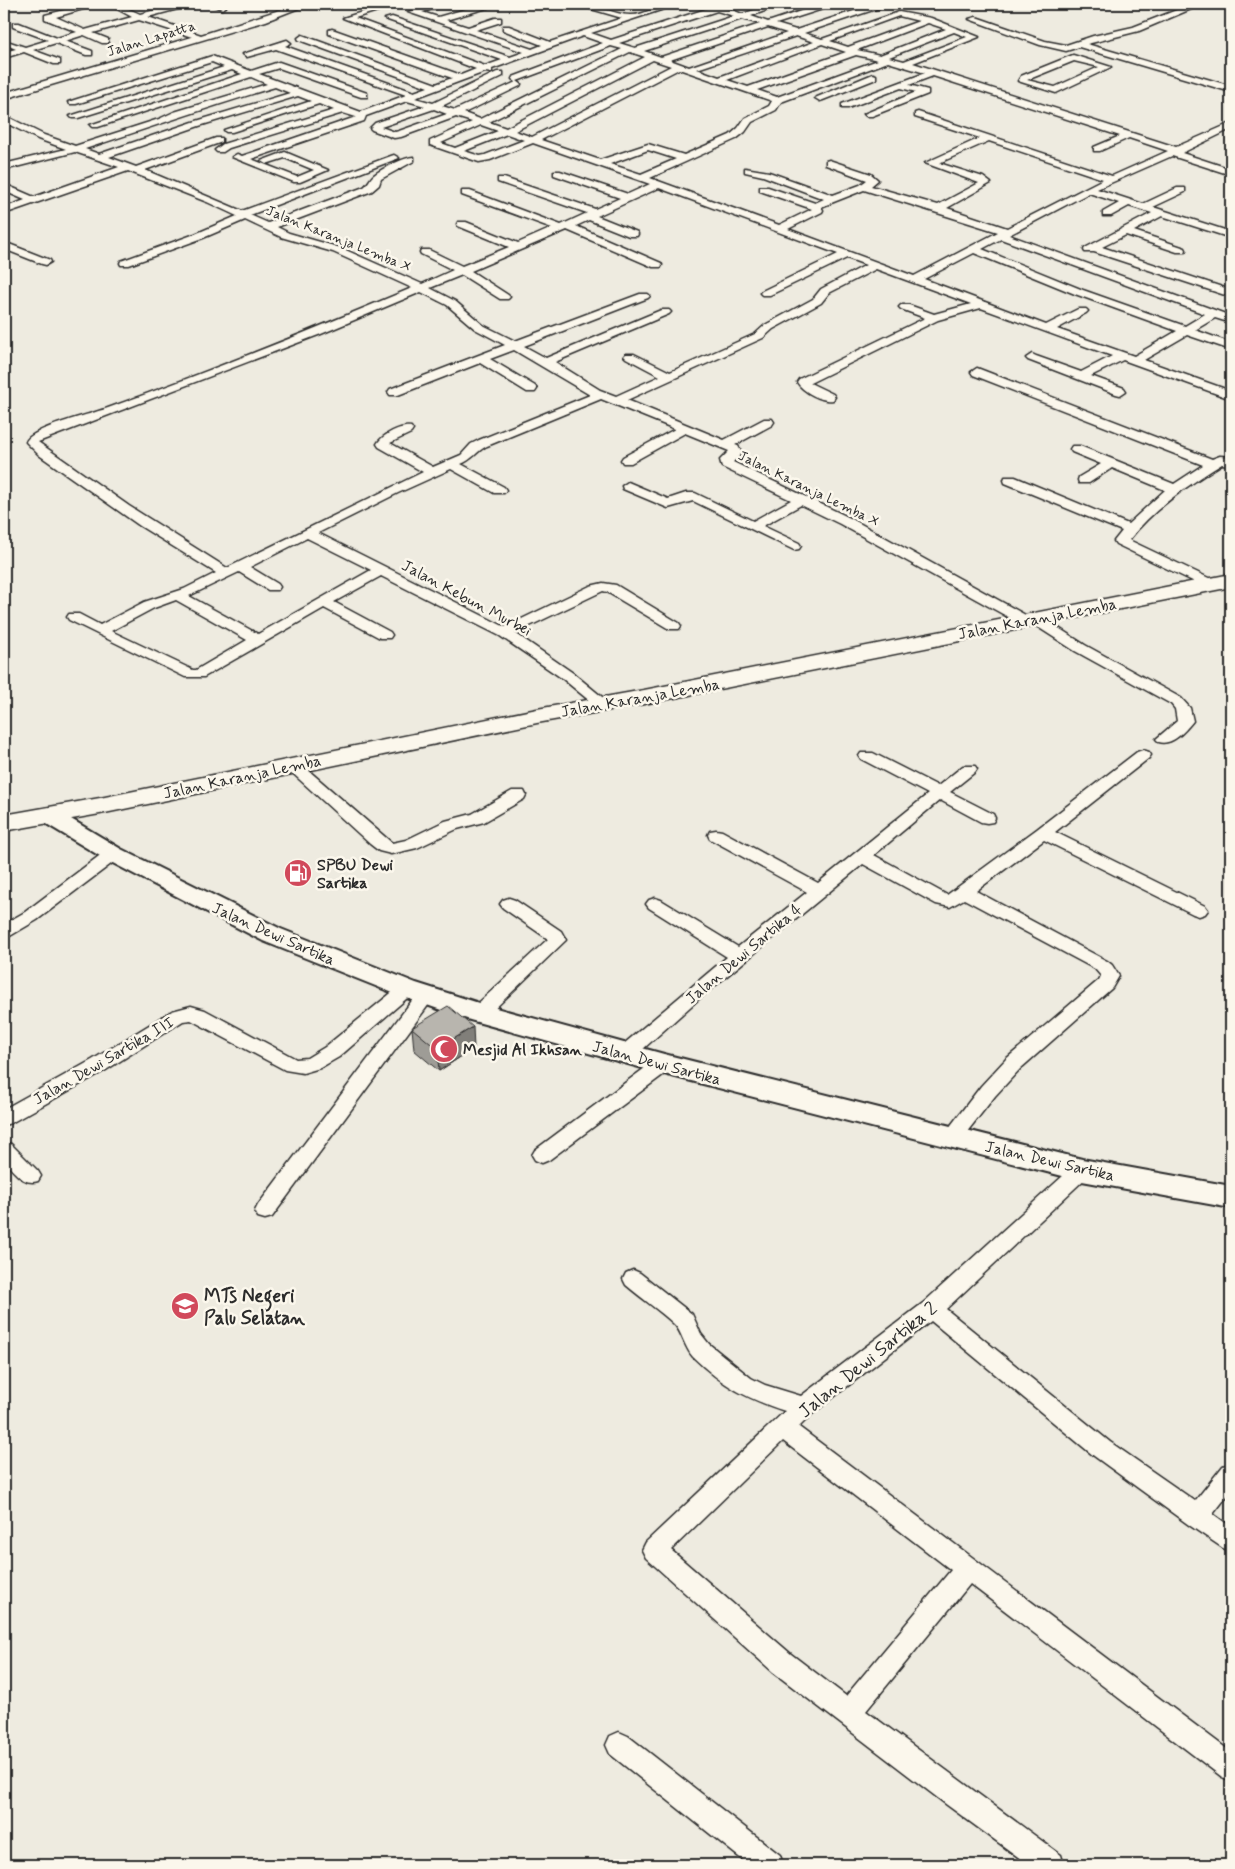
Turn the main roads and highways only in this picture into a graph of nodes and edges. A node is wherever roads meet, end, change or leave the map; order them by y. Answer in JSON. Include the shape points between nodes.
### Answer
{"nodes":[{"id":1,"x":1220,"y":582,"type":"edge"},
{"id":2,"x":100,"y":806,"type":"junction"},
{"id":3,"x":48,"y":815,"type":"junction"},
{"id":4,"x":4,"y":823,"type":"edge"},
{"id":5,"x":82,"y":836,"type":"junction"},
{"id":6,"x":1231,"y":1197,"type":"edge"}],
"edges":[{"from":1,"to":2,"type":"main road","name":"Jalan Karanja Lemba"},
{"from":2,"to":3,"type":"main road","name":"Jalan Karanja Lemba"},
{"from":2,"to":5,"type":"main road"},
{"from":3,"to":4,"type":"main road","name":"Jalan Karanja Lemba"},
{"from":3,"to":5,"type":"main road","name":"Jalan Dewi Sartika"},
{"from":5,"to":6,"type":"main road","name":"Jalan Dewi Sartika","via":[[272,935],[416,992],[479,1013],[664,1064],[1082,1170]]}]}
